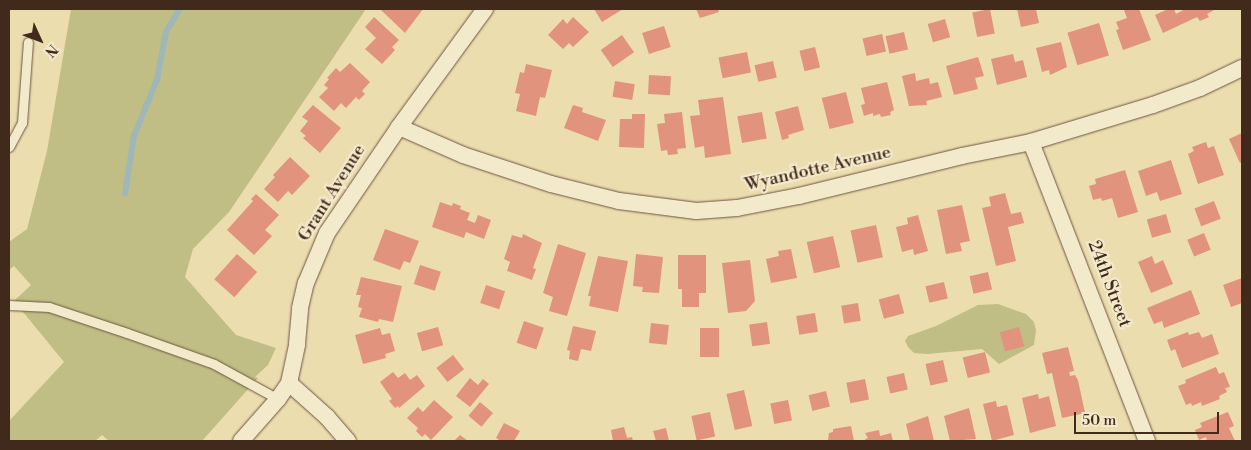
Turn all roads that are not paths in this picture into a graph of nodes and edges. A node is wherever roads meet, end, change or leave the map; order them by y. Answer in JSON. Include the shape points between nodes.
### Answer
{"nodes":[{"id":1,"x":485,"y":9,"type":"edge"},
{"id":2,"x":28,"y":42,"type":"dead end"},
{"id":3,"x":1242,"y":68,"type":"edge"},
{"id":4,"x":399,"y":127,"type":"junction"},
{"id":5,"x":1031,"y":142,"type":"junction"},
{"id":6,"x":9,"y":147,"type":"edge"},
{"id":7,"x":9,"y":306,"type":"edge"},
{"id":8,"x":289,"y":383,"type":"junction"},
{"id":9,"x":278,"y":399,"type":"junction"},
{"id":10,"x":241,"y":441,"type":"edge"},
{"id":11,"x":348,"y":441,"type":"edge"},
{"id":12,"x":1147,"y":441,"type":"edge"}],
"edges":[{"from":1,"to":4,"type":"street","name":"Grant Avenue"},
{"from":2,"to":6,"type":"lane","via":[[22,123]]},
{"from":3,"to":5,"type":"street","name":"Wyandotte Avenue","via":[[1153,105]]},
{"from":4,"to":5,"type":"street","name":"Wyandotte Avenue","via":[[463,155],[551,184],[620,201],[696,211],[737,208],[799,196]]},
{"from":4,"to":8,"type":"street","name":"Grant Avenue","via":[[343,207],[313,262],[300,308]]},
{"from":5,"to":12,"type":"street","name":"24th Street"},
{"from":7,"to":9,"type":"lane","via":[[49,307],[127,333],[214,364]]},
{"from":8,"to":9,"type":"street","name":"Grant Avenue"},
{"from":8,"to":11,"type":"street"},
{"from":9,"to":10,"type":"street","name":"Grant Avenue"}]}
